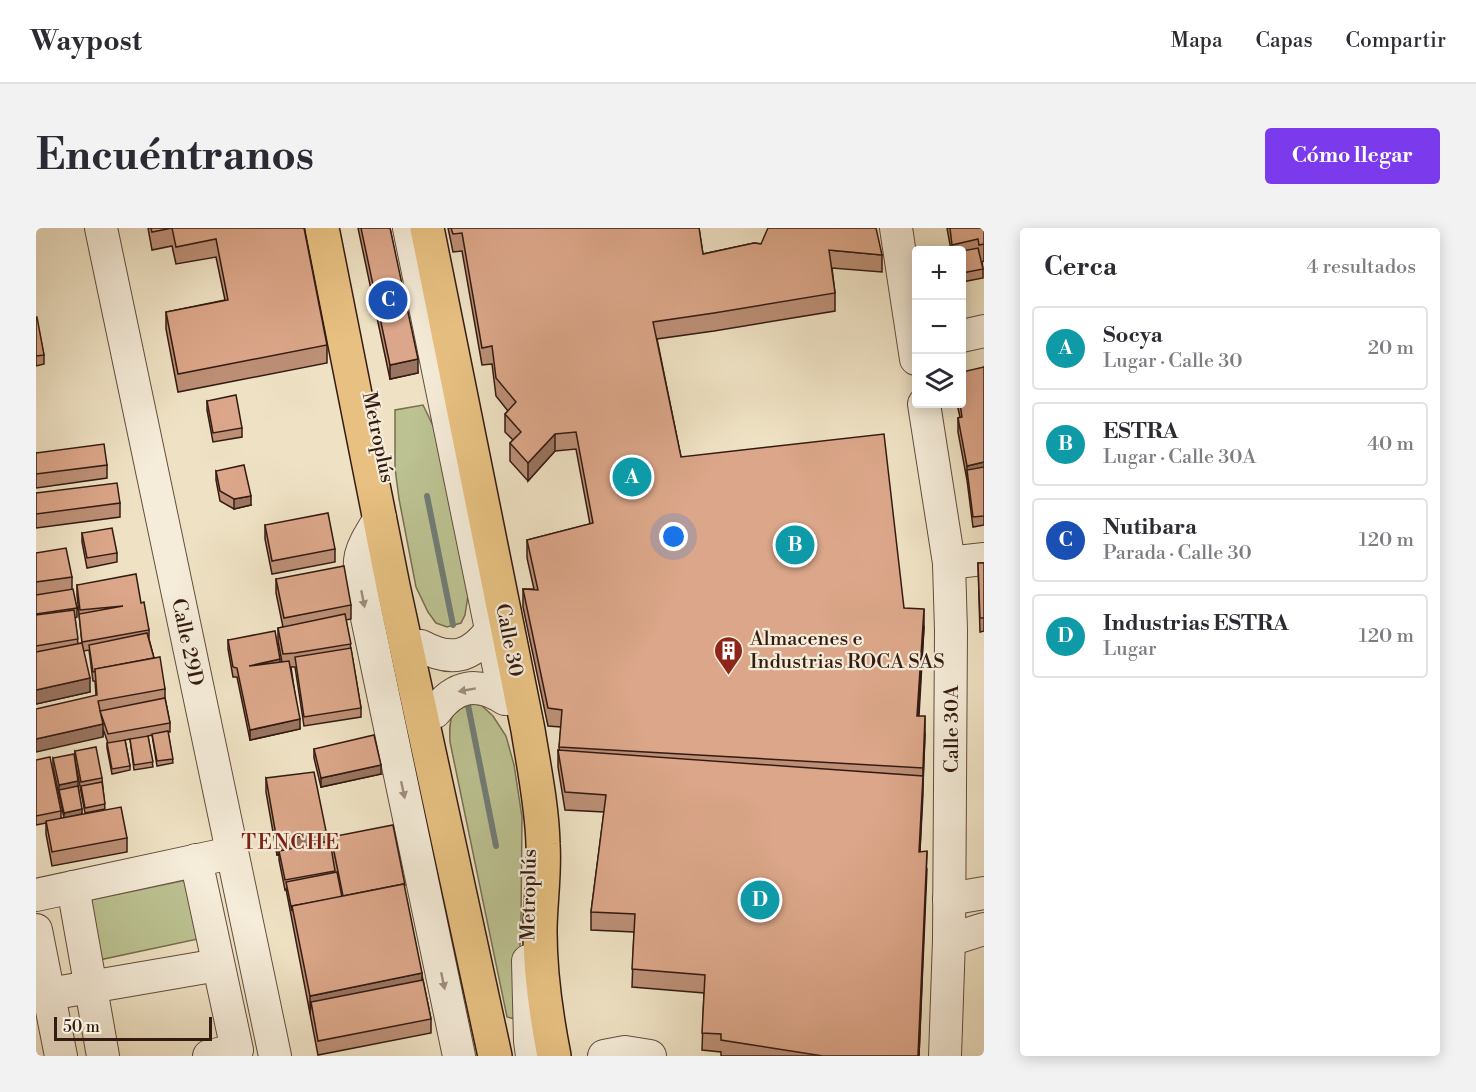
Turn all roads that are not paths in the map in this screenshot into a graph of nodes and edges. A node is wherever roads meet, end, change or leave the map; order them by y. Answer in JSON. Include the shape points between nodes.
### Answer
{"nodes":[{"id":1,"x":101,"y":228,"type":"edge"},
{"id":2,"x":322,"y":228,"type":"edge"},
{"id":3,"x":335,"y":228,"type":"edge"},
{"id":4,"x":409,"y":228,"type":"edge"},
{"id":5,"x":427,"y":228,"type":"edge"},
{"id":6,"x":896,"y":228,"type":"edge"},
{"id":7,"x":912,"y":326,"type":"edge"},
{"id":8,"x":984,"y":332,"type":"edge"},
{"id":9,"x":966,"y":335,"type":"edge"},
{"id":10,"x":925,"y":408,"type":"edge"},
{"id":11,"x":380,"y":518,"type":"junction"},
{"id":12,"x":984,"y":559,"type":"edge"},
{"id":13,"x":949,"y":563,"type":"junction"},
{"id":14,"x":491,"y":630,"type":"junction"},
{"id":15,"x":421,"y":646,"type":"junction"},
{"id":16,"x":505,"y":699,"type":"junction"},
{"id":17,"x":435,"y":712,"type":"junction"},
{"id":18,"x":232,"y":852,"type":"junction"},
{"id":19,"x":196,"y":860,"type":"junction"},
{"id":20,"x":73,"y":887,"type":"junction"},
{"id":21,"x":984,"y":893,"type":"edge"},
{"id":22,"x":36,"y":895,"type":"edge"},
{"id":23,"x":949,"y":898,"type":"junction"},
{"id":24,"x":984,"y":929,"type":"edge"},
{"id":25,"x":36,"y":930,"type":"edge"},
{"id":26,"x":949,"y":940,"type":"junction"},
{"id":27,"x":218,"y":965,"type":"junction"},
{"id":28,"x":91,"y":988,"type":"junction"},
{"id":29,"x":49,"y":994,"type":"junction"},
{"id":30,"x":274,"y":1049,"type":"edge"},
{"id":31,"x":223,"y":1053,"type":"edge"},
{"id":32,"x":61,"y":1056,"type":"edge"},
{"id":33,"x":103,"y":1056,"type":"edge"},
{"id":34,"x":459,"y":1056,"type":"edge"},
{"id":35,"x":495,"y":1056,"type":"edge"},
{"id":36,"x":511,"y":1056,"type":"edge"},
{"id":37,"x":532,"y":1056,"type":"edge"},
{"id":38,"x":554,"y":1056,"type":"edge"},
{"id":39,"x":604,"y":1056,"type":"edge"},
{"id":40,"x":650,"y":1056,"type":"edge"},
{"id":41,"x":945,"y":1056,"type":"edge"}],
"edges":[{"from":1,"to":18,"type":"street","name":"Calle 29D"},
{"from":2,"to":11,"type":"main road"},
{"from":3,"to":15,"type":"street","name":"Metroplús"},
{"from":4,"to":14,"type":"street","name":"Metroplús"},
{"from":5,"to":38,"type":"main road","name":"Calle 30","via":[[540,802],[541,961]]},
{"from":6,"to":7,"type":"street"},
{"from":8,"to":9,"type":"street"},
{"from":10,"to":13,"type":"street","name":"Calle 30A"},
{"from":11,"to":34,"type":"street","one_way":true,"via":[[362,548],[362,594]]},
{"from":11,"to":35,"type":"main road"},
{"from":12,"to":13,"type":"street"},
{"from":13,"to":23,"type":"street","name":"Calle 30A"},
{"from":14,"to":15,"type":"street","via":[[466,654],[441,655]]},
{"from":14,"to":16,"type":"street","name":"Metroplús"},
{"from":15,"to":17,"type":"street","name":"Metroplús"},
{"from":16,"to":17,"type":"street","one_way":true,"via":[[472,687],[449,696]]},
{"from":16,"to":37,"type":"street","name":"Metroplús","via":[[529,834],[527,951]]},
{"from":17,"to":36,"type":"street","name":"Metroplús"},
{"from":18,"to":19,"type":"street"},
{"from":18,"to":30,"type":"street","name":"Calle 29D"},
{"from":19,"to":20,"type":"street"},
{"from":19,"to":27,"type":"street"},
{"from":20,"to":22,"type":"street"},
{"from":20,"to":28,"type":"street"},
{"from":21,"to":23,"type":"street"},
{"from":23,"to":26,"type":"street","name":"Calle 30A"},
{"from":24,"to":26,"type":"street"},
{"from":25,"to":29,"type":"street"},
{"from":26,"to":41,"type":"street","name":"Calle 30A"},
{"from":27,"to":28,"type":"street"},
{"from":27,"to":31,"type":"street"},
{"from":28,"to":29,"type":"street"},
{"from":28,"to":33,"type":"street"},
{"from":29,"to":32,"type":"street"},
{"from":30,"to":31,"type":"street"},
{"from":39,"to":40,"type":"street","via":[[625,1052]]}]}
